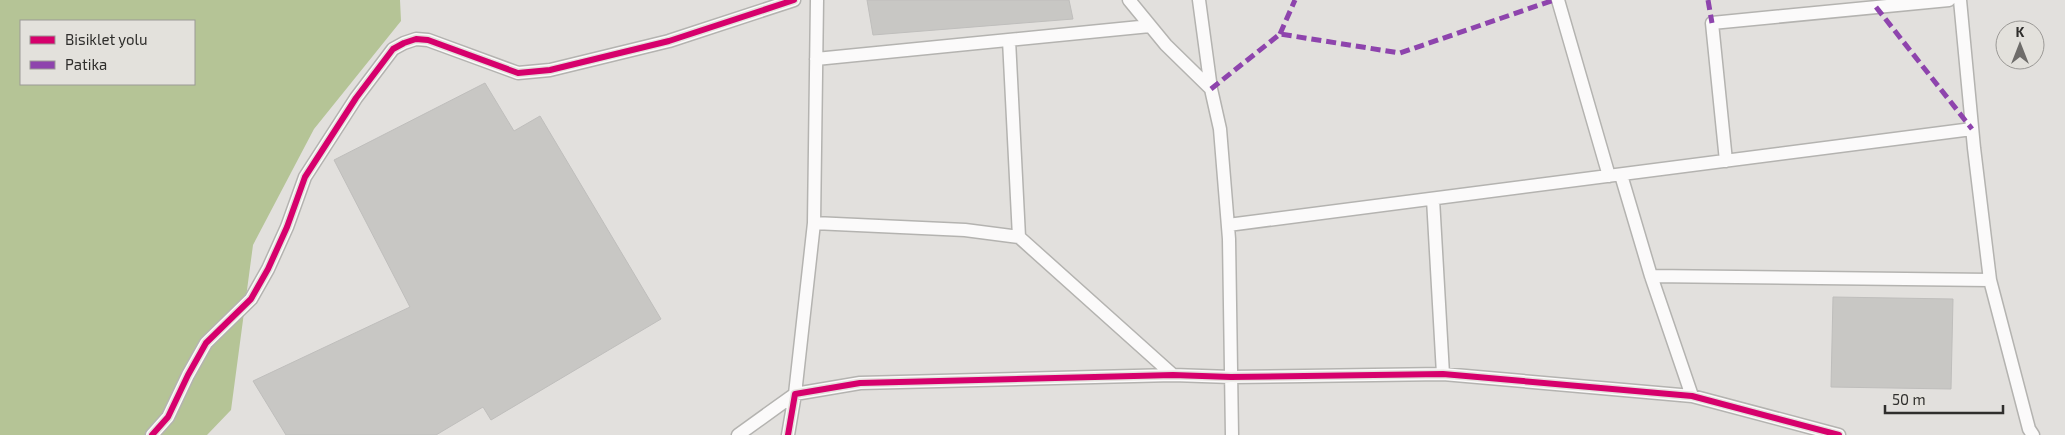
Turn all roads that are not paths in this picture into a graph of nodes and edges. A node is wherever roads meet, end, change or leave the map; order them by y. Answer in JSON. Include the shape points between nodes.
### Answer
{"nodes":[{"id":1,"x":794,"y":0,"type":"edge"},
{"id":2,"x":817,"y":0,"type":"edge"},
{"id":3,"x":1129,"y":0,"type":"edge"},
{"id":4,"x":1200,"y":0,"type":"edge"},
{"id":5,"x":1558,"y":0,"type":"edge"},
{"id":6,"x":1949,"y":0,"type":"edge"},
{"id":7,"x":1960,"y":0,"type":"edge"},
{"id":8,"x":1874,"y":4,"type":"edge"},
{"id":9,"x":1150,"y":26,"type":"junction"},
{"id":10,"x":1009,"y":40,"type":"junction"},
{"id":11,"x":816,"y":58,"type":"junction"},
{"id":12,"x":1211,"y":89,"type":"junction"},
{"id":13,"x":1972,"y":129,"type":"junction"},
{"id":14,"x":1726,"y":161,"type":"junction"},
{"id":15,"x":1615,"y":175,"type":"junction"},
{"id":16,"x":1433,"y":199,"type":"junction"},
{"id":17,"x":814,"y":223,"type":"junction"},
{"id":18,"x":1228,"y":225,"type":"junction"},
{"id":19,"x":1019,"y":237,"type":"junction"},
{"id":20,"x":1651,"y":276,"type":"junction"},
{"id":21,"x":1990,"y":280,"type":"junction"},
{"id":22,"x":1444,"y":374,"type":"junction"},
{"id":23,"x":1173,"y":375,"type":"junction"},
{"id":24,"x":1231,"y":377,"type":"junction"},
{"id":25,"x":795,"y":394,"type":"junction"},
{"id":26,"x":1692,"y":396,"type":"junction"},
{"id":27,"x":152,"y":435,"type":"edge"},
{"id":28,"x":738,"y":435,"type":"edge"},
{"id":29,"x":788,"y":435,"type":"edge"},
{"id":30,"x":1232,"y":435,"type":"edge"},
{"id":31,"x":1839,"y":435,"type":"edge"},
{"id":32,"x":2033,"y":435,"type":"edge"}],
"edges":[{"from":1,"to":27,"type":"street","via":[[669,41],[550,70],[518,73],[428,40],[416,39],[393,49],[356,98],[305,177],[287,227],[251,299],[206,343],[168,417]]},
{"from":2,"to":11,"type":"street"},
{"from":3,"to":9,"type":"street"},
{"from":4,"to":12,"type":"street"},
{"from":5,"to":15,"type":"street"},
{"from":6,"to":8,"type":"street"},
{"from":7,"to":13,"type":"street"},
{"from":8,"to":14,"type":"street","via":[[1712,23]]},
{"from":9,"to":10,"type":"street"},
{"from":9,"to":12,"type":"street"},
{"from":10,"to":11,"type":"street"},
{"from":10,"to":19,"type":"street"},
{"from":11,"to":17,"type":"street"},
{"from":12,"to":18,"type":"street","via":[[1220,129]]},
{"from":13,"to":14,"type":"street"},
{"from":13,"to":21,"type":"street"},
{"from":14,"to":15,"type":"street"},
{"from":15,"to":16,"type":"street"},
{"from":15,"to":20,"type":"street"},
{"from":16,"to":18,"type":"street"},
{"from":16,"to":22,"type":"street"},
{"from":17,"to":19,"type":"street","via":[[965,230]]},
{"from":17,"to":25,"type":"street"},
{"from":18,"to":24,"type":"street"},
{"from":19,"to":23,"type":"street"},
{"from":20,"to":21,"type":"street"},
{"from":20,"to":26,"type":"street"},
{"from":21,"to":32,"type":"street"},
{"from":22,"to":24,"type":"street"},
{"from":22,"to":26,"type":"street"},
{"from":23,"to":24,"type":"street"},
{"from":23,"to":25,"type":"street","via":[[860,383]]},
{"from":24,"to":30,"type":"street"},
{"from":25,"to":28,"type":"street"},
{"from":25,"to":29,"type":"street"},
{"from":26,"to":31,"type":"street"}]}
